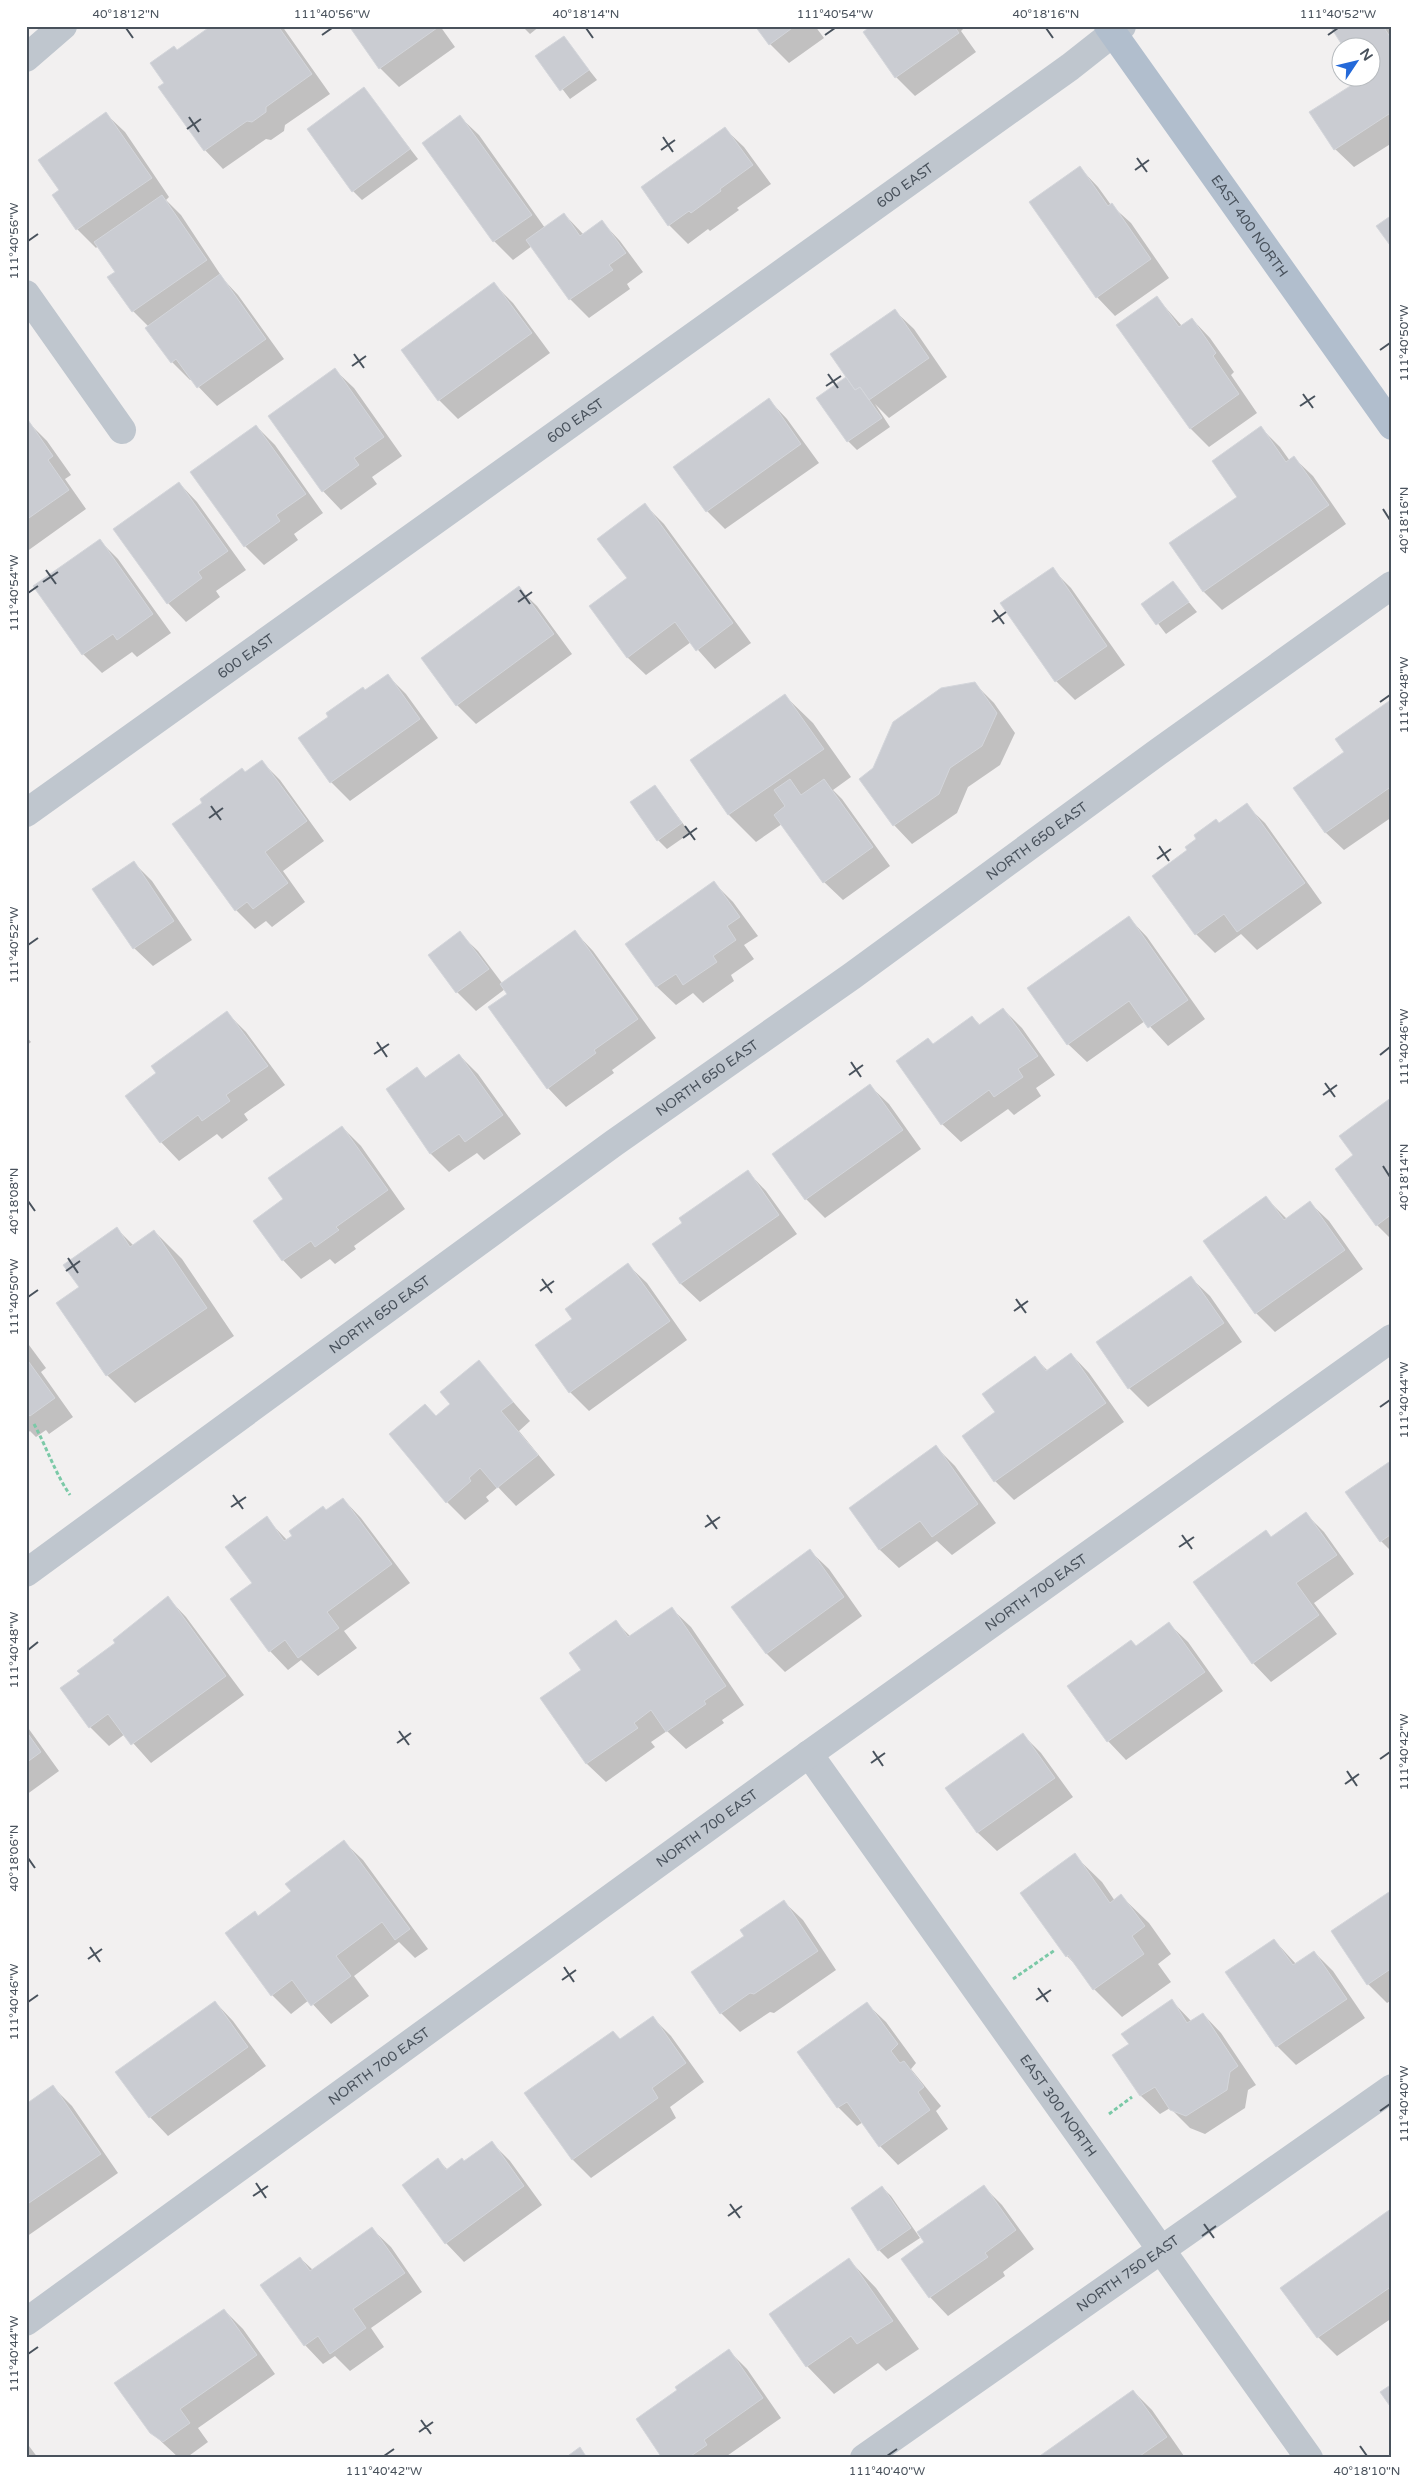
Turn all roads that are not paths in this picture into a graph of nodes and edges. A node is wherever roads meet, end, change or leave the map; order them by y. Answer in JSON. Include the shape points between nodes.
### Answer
{"nodes":[{"id":1,"x":63,"y":26,"type":"edge"},
{"id":2,"x":1114,"y":28,"type":"edge"},
{"id":3,"x":26,"y":58,"type":"edge"},
{"id":4,"x":26,"y":294,"type":"edge"},
{"id":5,"x":1392,"y":426,"type":"edge"},
{"id":6,"x":122,"y":430,"type":"dead end"},
{"id":7,"x":1392,"y":585,"type":"edge"},
{"id":8,"x":26,"y":813,"type":"edge"},
{"id":9,"x":1392,"y":1338,"type":"edge"},
{"id":10,"x":26,"y":1573,"type":"edge"},
{"id":11,"x":809,"y":1754,"type":"junction"},
{"id":12,"x":1392,"y":2088,"type":"edge"},
{"id":13,"x":1162,"y":2251,"type":"junction"},
{"id":14,"x":26,"y":2322,"type":"edge"},
{"id":15,"x":864,"y":2458,"type":"edge"},
{"id":16,"x":1309,"y":2458,"type":"edge"}],
"edges":[{"from":1,"to":3,"type":"street"},
{"from":2,"to":5,"type":"main road","name":"EAST 400 NORTH"},
{"from":2,"to":8,"type":"street","name":"600 EAST","via":[[1070,67]]},
{"from":4,"to":6,"type":"street"},
{"from":7,"to":10,"type":"street","name":"NORTH 650 EAST","via":[[835,988],[614,1143]]},
{"from":9,"to":11,"type":"street","name":"NORTH 700 EAST"},
{"from":11,"to":13,"type":"street","name":"EAST 300 NORTH"},
{"from":11,"to":14,"type":"street","name":"NORTH 700 EAST"},
{"from":12,"to":13,"type":"street","name":"NORTH 750 EAST"},
{"from":13,"to":15,"type":"street","name":"NORTH 750 EAST"},
{"from":13,"to":16,"type":"street","name":"EAST 300 NORTH"}]}
